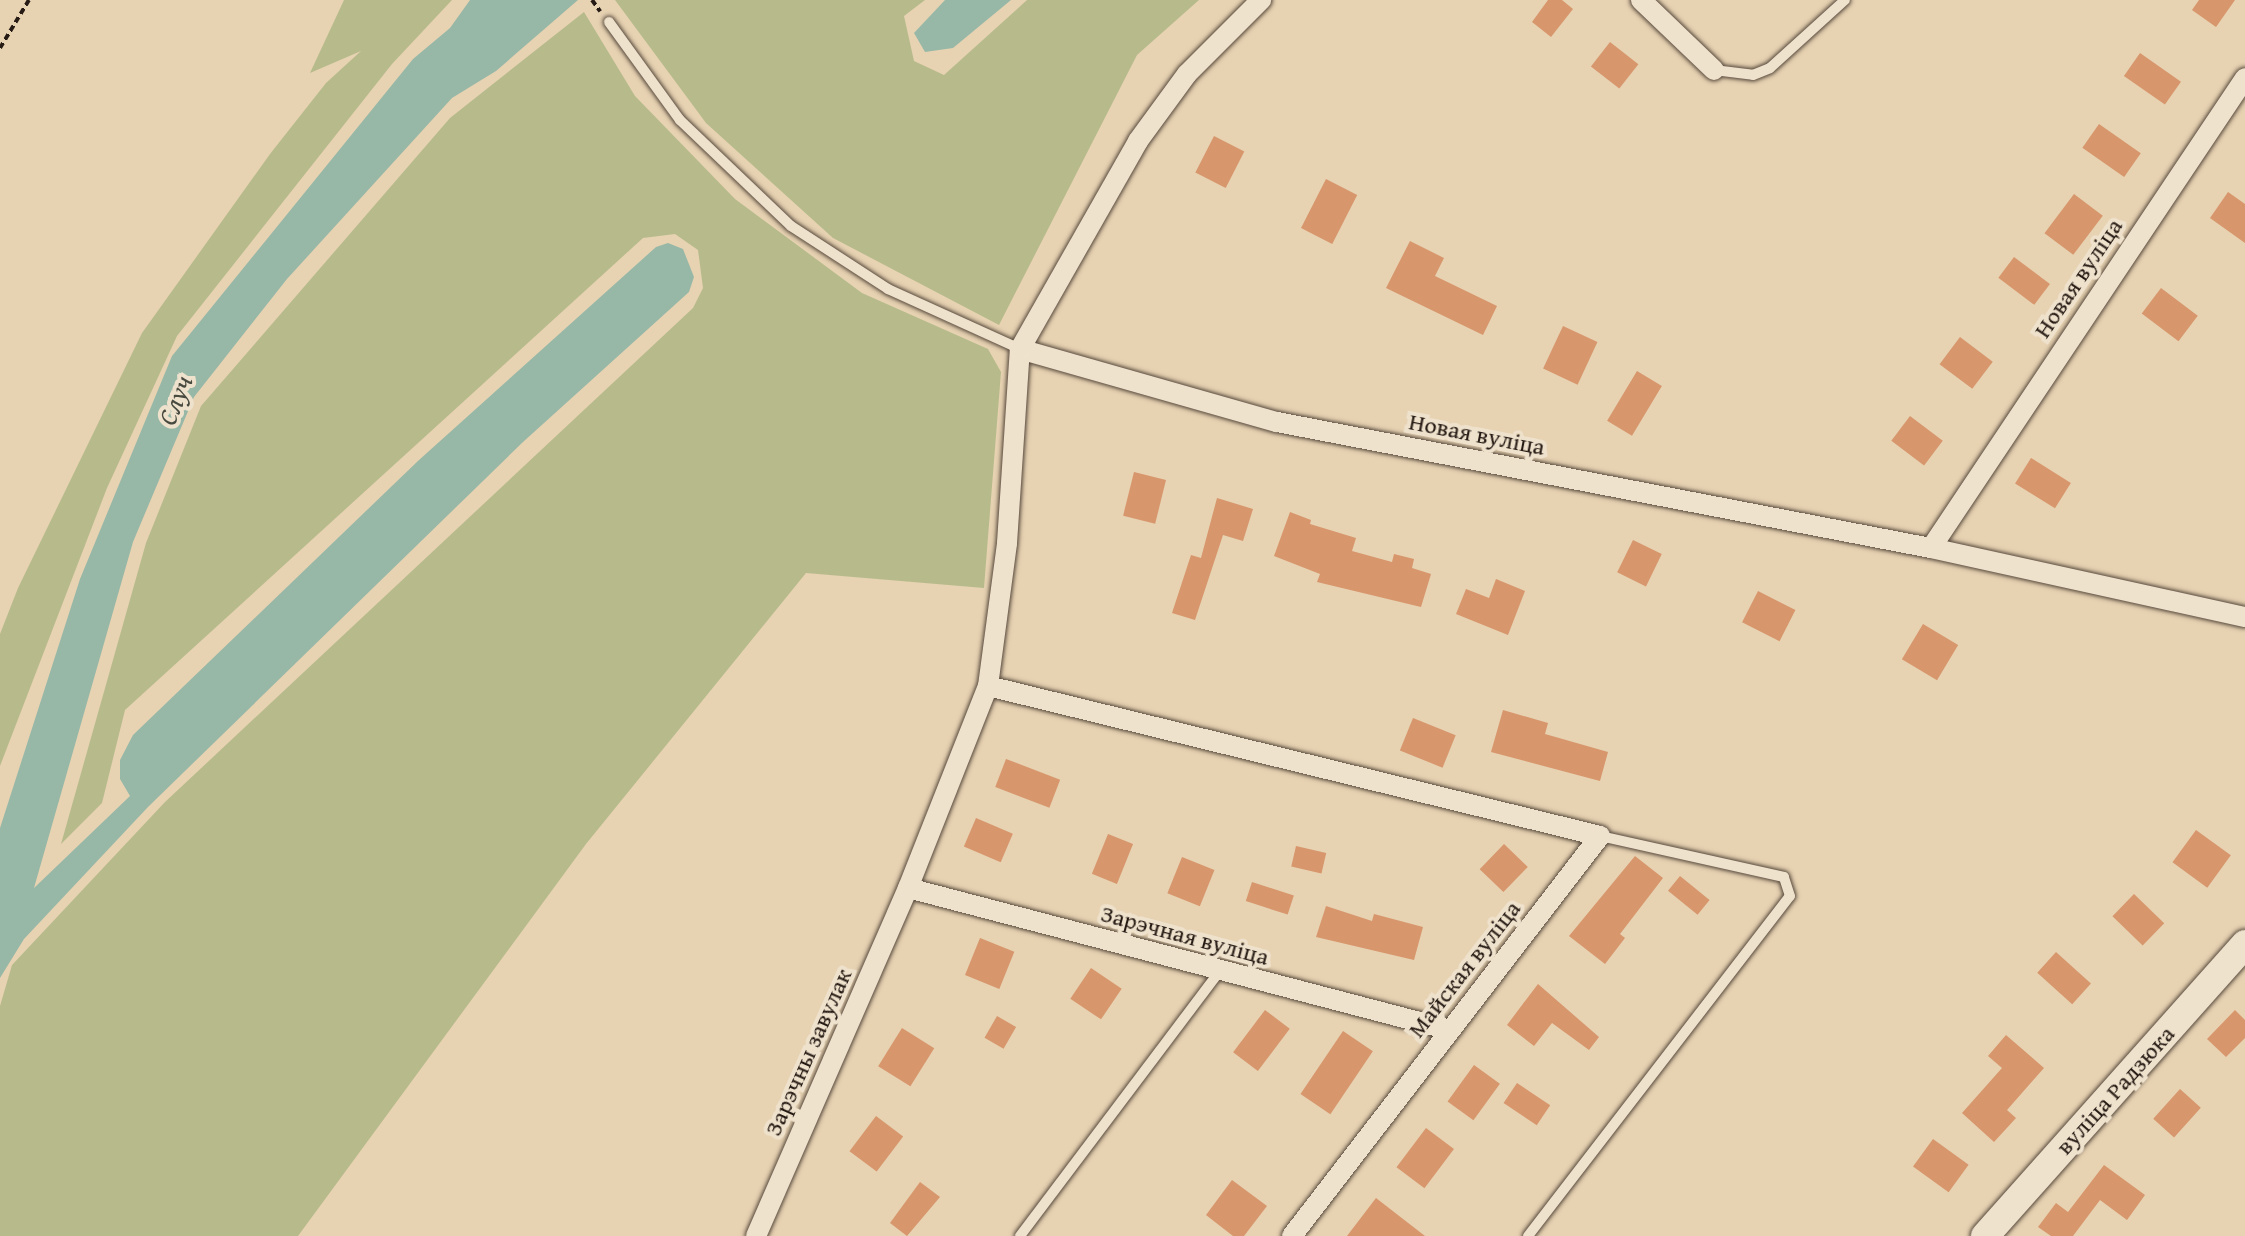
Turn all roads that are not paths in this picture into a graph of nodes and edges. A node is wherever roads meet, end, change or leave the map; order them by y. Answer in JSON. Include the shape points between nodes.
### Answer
{"nodes":[{"id":1,"x":1261,"y":0,"type":"edge"},
{"id":2,"x":1641,"y":0,"type":"edge"},
{"id":3,"x":1845,"y":0,"type":"edge"},
{"id":4,"x":609,"y":22,"type":"dead end"},
{"id":5,"x":1714,"y":70,"type":"joint"},
{"id":6,"x":2245,"y":78,"type":"edge"},
{"id":7,"x":1020,"y":349,"type":"junction"},
{"id":8,"x":1931,"y":548,"type":"junction"},
{"id":9,"x":2245,"y":617,"type":"edge"},
{"id":10,"x":988,"y":686,"type":"junction"},
{"id":11,"x":1600,"y":836,"type":"junction"},
{"id":12,"x":908,"y":888,"type":"junction"},
{"id":13,"x":2245,"y":944,"type":"edge"},
{"id":14,"x":1219,"y":972,"type":"junction"},
{"id":15,"x":1450,"y":1030,"type":"junction"},
{"id":16,"x":756,"y":1236,"type":"edge"},
{"id":17,"x":1020,"y":1236,"type":"edge"},
{"id":18,"x":1292,"y":1236,"type":"edge"},
{"id":19,"x":1528,"y":1236,"type":"edge"},
{"id":20,"x":1985,"y":1236,"type":"edge"}],
"edges":[{"from":1,"to":7,"type":"street","via":[[1187,74],[1138,141]]},
{"from":2,"to":5,"type":"street"},
{"from":3,"to":5,"type":"lane","via":[[1770,68],[1753,75]]},
{"from":4,"to":7,"type":"lane","via":[[680,120],[791,226],[888,289]]},
{"from":6,"to":8,"type":"street","name":"Новая вуліца"},
{"from":7,"to":8,"type":"street","name":"Новая вуліца","via":[[1277,422]]},
{"from":7,"to":10,"type":"street","name":"Зарэчны завулак","via":[[1007,543]]},
{"from":8,"to":9,"type":"street","name":"Новая вуліца"},
{"from":10,"to":11,"type":"street"},
{"from":10,"to":12,"type":"street","name":"Зарэчны завулак"},
{"from":11,"to":15,"type":"street","name":"Майская вуліца"},
{"from":11,"to":19,"type":"lane","via":[[1784,877],[1790,896]]},
{"from":12,"to":14,"type":"street","name":"Зарэчная вуліца"},
{"from":12,"to":16,"type":"street","name":"Зарэчны завулак"},
{"from":13,"to":20,"type":"main road","name":"вуліца Радзюка"},
{"from":14,"to":15,"type":"street","name":"Зарэчная вуліца"},
{"from":14,"to":17,"type":"lane"},
{"from":15,"to":18,"type":"street","name":"Майская вуліца"}]}
